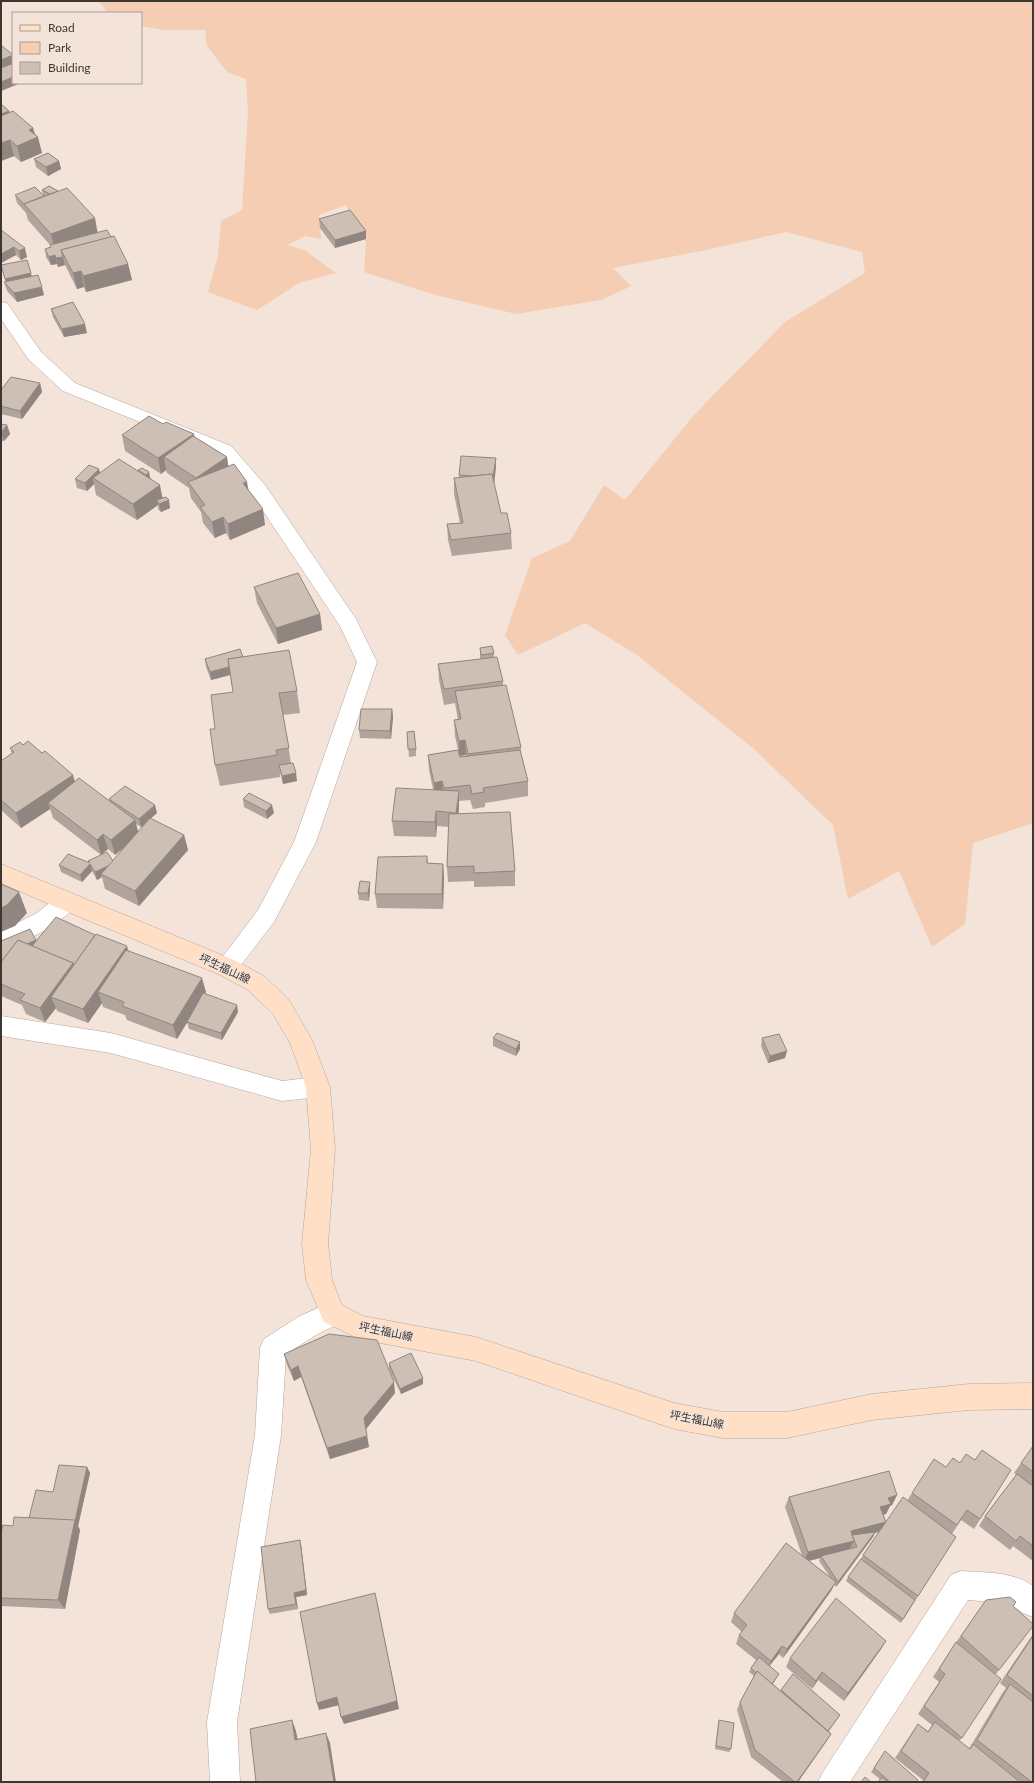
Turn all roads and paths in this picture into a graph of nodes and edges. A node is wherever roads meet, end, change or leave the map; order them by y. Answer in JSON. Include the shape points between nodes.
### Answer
{"nodes":[{"id":1,"x":1,"y":307,"type":"edge"},
{"id":2,"x":1,"y":873,"type":"edge"},
{"id":3,"x":66,"y":902,"type":"junction"},
{"id":4,"x":1,"y":941,"type":"edge"},
{"id":5,"x":226,"y":967,"type":"junction"},
{"id":6,"x":1,"y":1026,"type":"edge"},
{"id":7,"x":318,"y":1088,"type":"junction"},
{"id":8,"x":333,"y":1313,"type":"junction"},
{"id":9,"x":1033,"y":1396,"type":"edge"},
{"id":10,"x":1033,"y":1603,"type":"edge"},
{"id":11,"x":225,"y":1782,"type":"edge"},
{"id":12,"x":833,"y":1782,"type":"edge"}],
"edges":[{"from":1,"to":5,"type":"street","via":[[35,356],[69,387],[225,450],[258,488],[348,624],[367,662],[338,753],[305,842],[266,916]]},
{"from":2,"to":3,"type":"main road","name":"坪生福山線"},
{"from":3,"to":4,"type":"street","via":[[45,919]]},
{"from":3,"to":5,"type":"main road","name":"坪生福山線"},
{"from":5,"to":7,"type":"main road","name":"坪生福山線","via":[[256,983],[281,1007],[300,1040]]},
{"from":6,"to":7,"type":"street","via":[[111,1043],[282,1092]]},
{"from":7,"to":8,"type":"main road","name":"坪生福山線","via":[[323,1148],[316,1244],[319,1280]]},
{"from":8,"to":9,"type":"main road","name":"坪生福山線","via":[[359,1327],[476,1349],[674,1416],[723,1425],[787,1425],[872,1408],[969,1397]]},
{"from":8,"to":11,"type":"street","via":[[273,1348],[268,1435],[222,1722]]},
{"from":10,"to":12,"type":"street","via":[[1013,1588],[961,1585]]}]}
